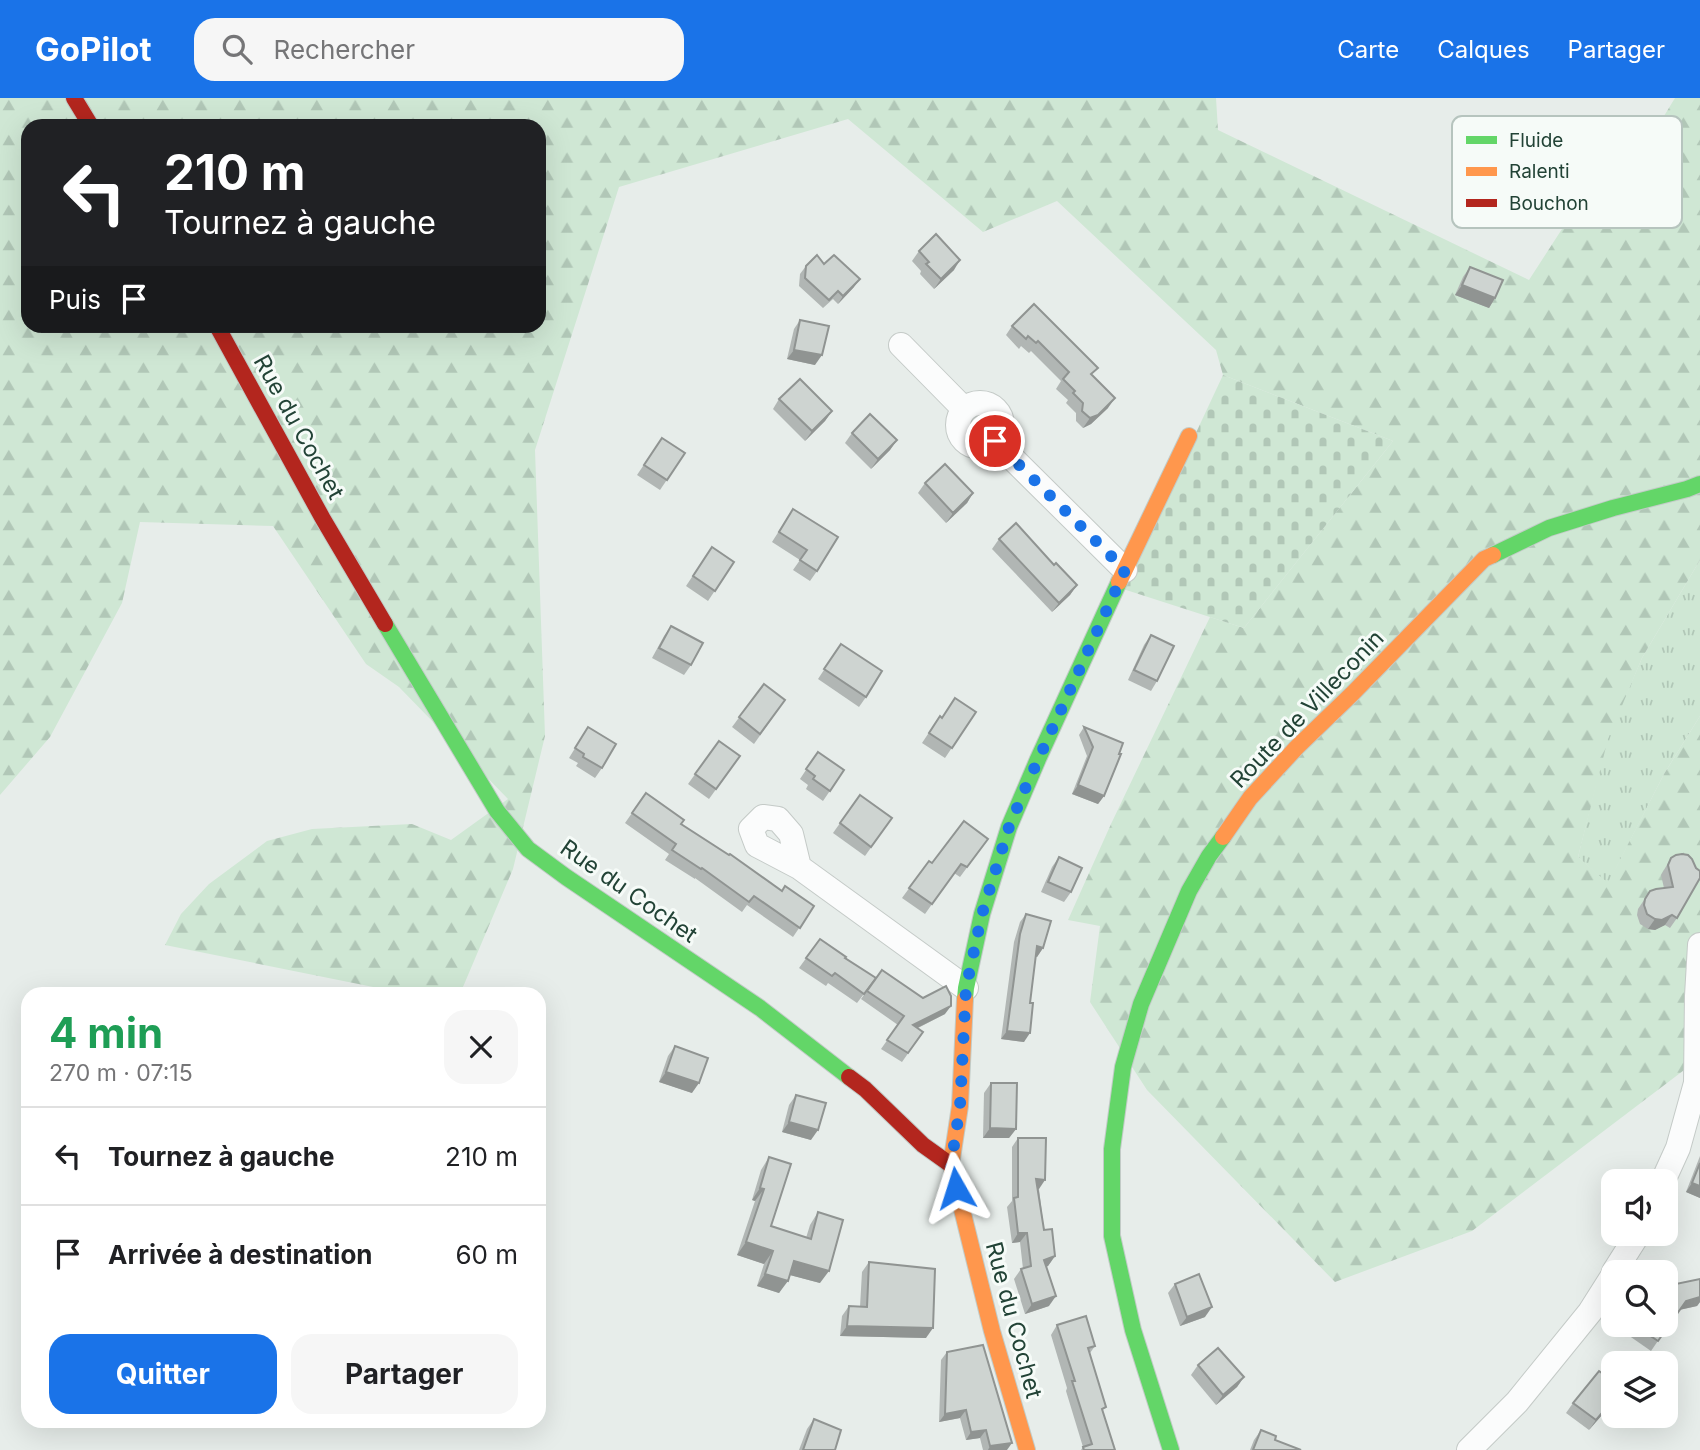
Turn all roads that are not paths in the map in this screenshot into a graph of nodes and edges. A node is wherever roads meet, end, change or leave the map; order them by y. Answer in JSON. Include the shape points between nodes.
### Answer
{"nodes":[{"id":1,"x":74,"y":98,"type":"edge"},
{"id":2,"x":87,"y":119,"type":"edge"},
{"id":3,"x":221,"y":333,"type":"edge"},
{"id":4,"x":901,"y":345,"type":"dead end"},
{"id":5,"x":1189,"y":436,"type":"dead end"},
{"id":6,"x":1700,"y":484,"type":"edge"},
{"id":7,"x":1125,"y":570,"type":"junction"},
{"id":8,"x":799,"y":867,"type":"dead end"},
{"id":9,"x":1700,"y":944,"type":"edge"},
{"id":10,"x":966,"y":988,"type":"junction"},
{"id":11,"x":951,"y":1165,"type":"junction"},
{"id":12,"x":1668,"y":1169,"type":"edge"},
{"id":13,"x":1601,"y":1294,"type":"edge"},
{"id":14,"x":1027,"y":1450,"type":"edge"},
{"id":15,"x":1171,"y":1450,"type":"edge"},
{"id":16,"x":1469,"y":1450,"type":"edge"}],
"edges":[{"from":1,"to":2,"type":"street"},
{"from":3,"to":11,"type":"street","name":"Rue du Cochet","via":[[427,697],[497,811],[528,849],[760,1008],[865,1089],[923,1145]]},
{"from":4,"to":7,"type":"street","via":[[964,409],[958,423],[967,443],[981,447],[995,441]]},
{"from":5,"to":7,"type":"street"},
{"from":6,"to":15,"type":"street","name":"Route de Villeconin","via":[[1549,528],[1484,559],[1250,798],[1189,891],[1141,1004],[1123,1067],[1112,1149],[1112,1236],[1133,1330]]},
{"from":7,"to":10,"type":"street","via":[[1009,827],[982,914]]},
{"from":8,"to":10,"type":"street"},
{"from":9,"to":12,"type":"street","via":[[1696,1083]]},
{"from":10,"to":11,"type":"street","via":[[960,1106]]},
{"from":11,"to":14,"type":"street","name":"Rue du Cochet"},
{"from":13,"to":16,"type":"street","via":[[1517,1402]]}]}
